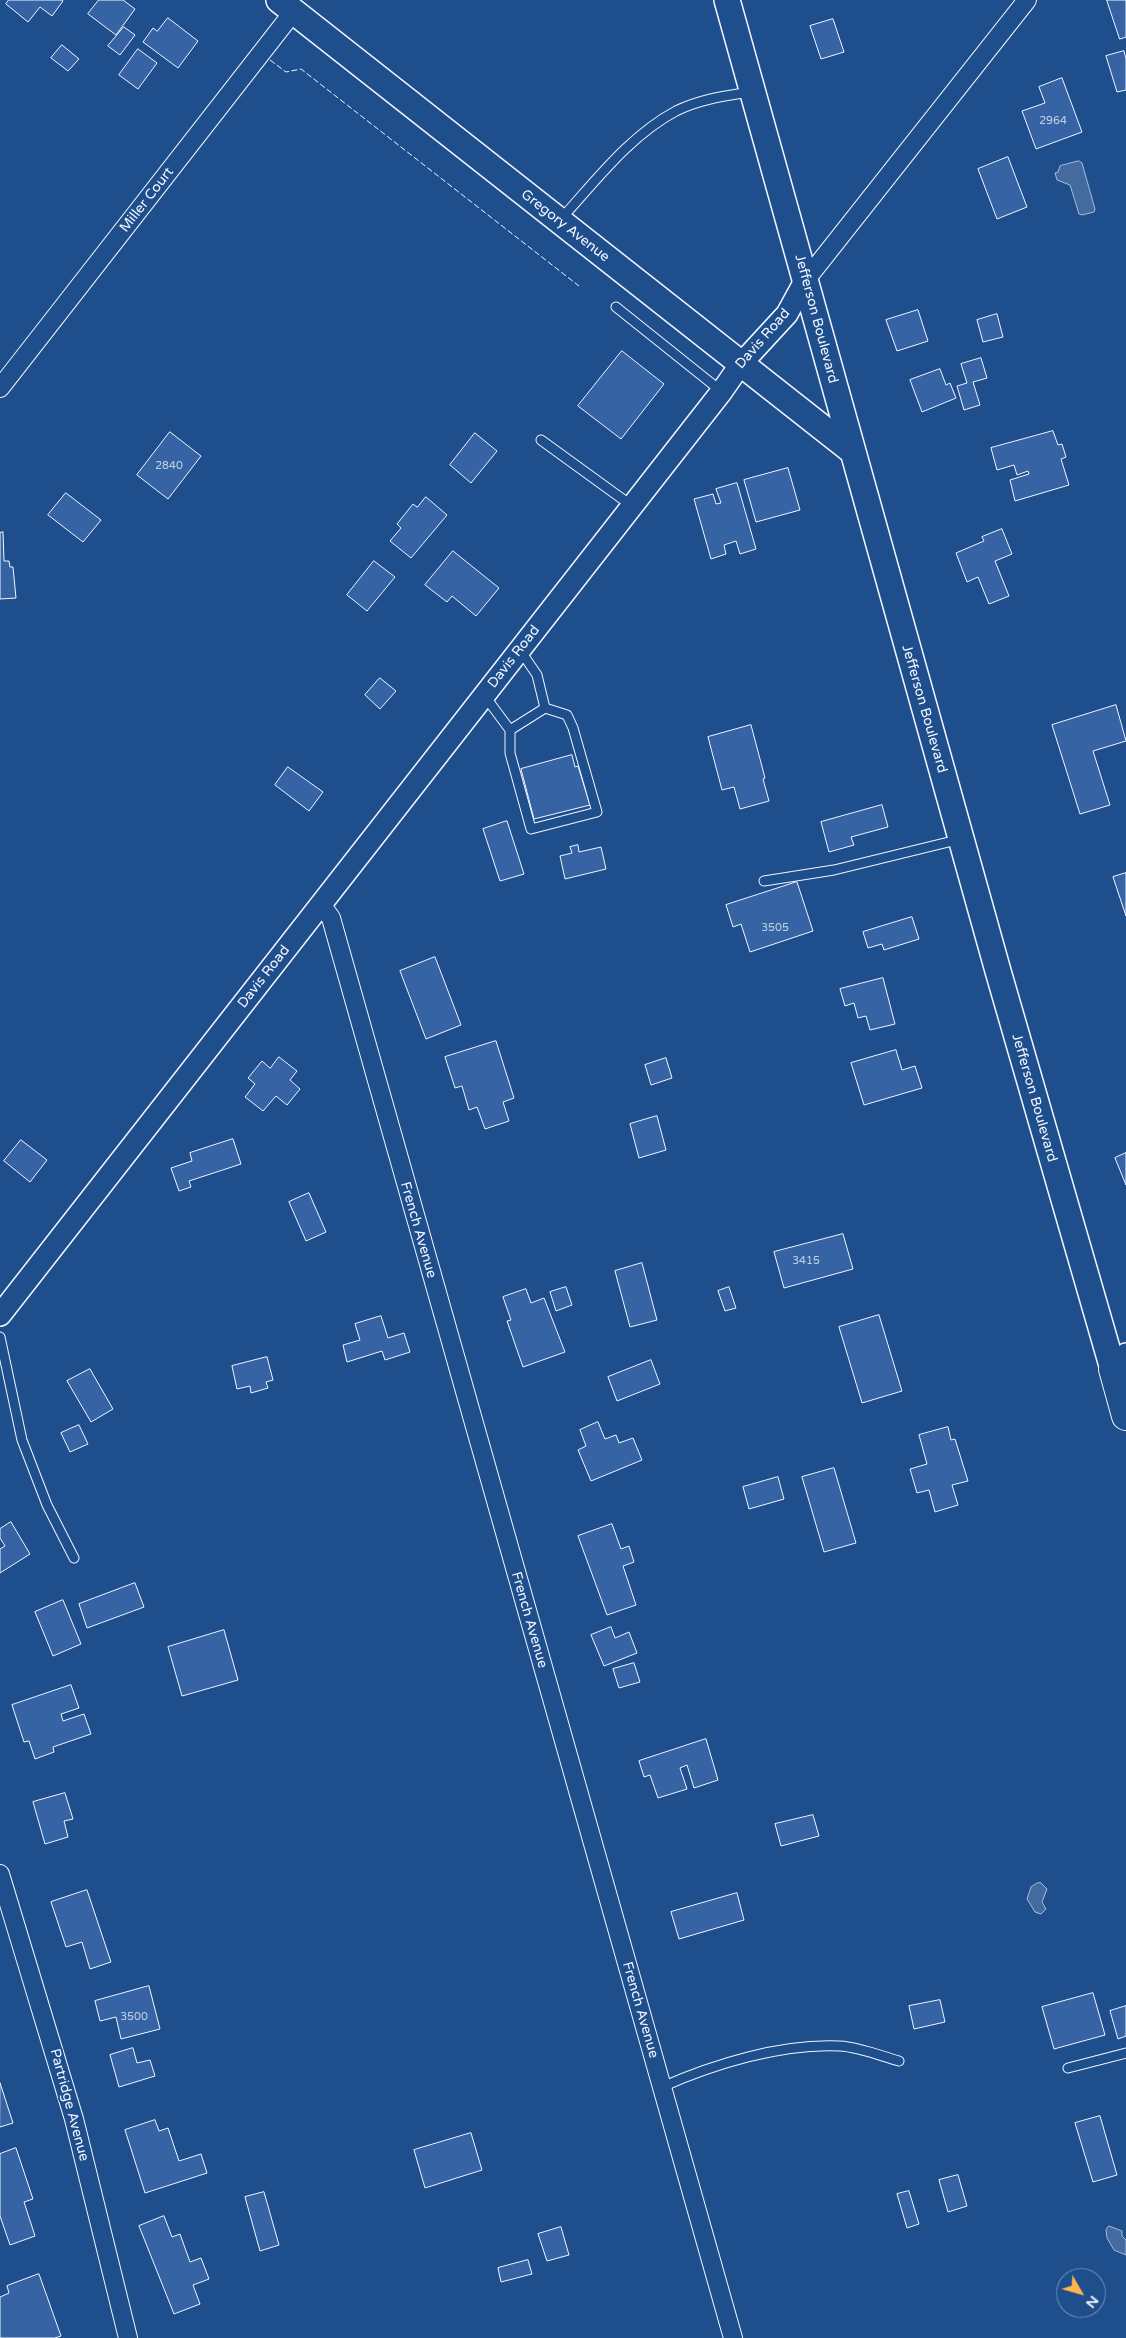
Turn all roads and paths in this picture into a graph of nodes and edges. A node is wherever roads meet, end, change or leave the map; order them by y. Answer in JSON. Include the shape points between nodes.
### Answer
{"nodes":[{"id":1,"x":727,"y":0,"type":"edge"},
{"id":2,"x":1026,"y":0,"type":"edge"},
{"id":3,"x":286,"y":6,"type":"edge"},
{"id":4,"x":753,"y":92,"type":"junction"},
{"id":5,"x":559,"y":221,"type":"junction"},
{"id":6,"x":805,"y":281,"type":"junction"},
{"id":7,"x":616,"y":307,"type":"dead end"},
{"id":8,"x":740,"y":365,"type":"junction"},
{"id":9,"x":0,"y":388,"type":"edge"},
{"id":10,"x":722,"y":391,"type":"junction"},
{"id":11,"x":542,"y":440,"type":"dead end"},
{"id":12,"x":852,"y":451,"type":"junction"},
{"id":13,"x":632,"y":506,"type":"junction"},
{"id":14,"x":520,"y":650,"type":"junction"},
{"id":15,"x":484,"y":695,"type":"junction"},
{"id":16,"x":545,"y":708,"type":"junction"},
{"id":17,"x":510,"y":730,"type":"junction"},
{"id":18,"x":961,"y":839,"type":"junction"},
{"id":19,"x":764,"y":881,"type":"dead end"},
{"id":20,"x":321,"y":904,"type":"junction"},
{"id":21,"x":0,"y":1315,"type":"edge"},
{"id":22,"x":0,"y":1336,"type":"edge"},
{"id":23,"x":1116,"y":1358,"type":"edge"},
{"id":24,"x":1126,"y":1416,"type":"edge"},
{"id":25,"x":74,"y":1558,"type":"dead end"},
{"id":26,"x":0,"y":1874,"type":"edge"},
{"id":27,"x":1126,"y":2054,"type":"edge"},
{"id":28,"x":900,"y":2061,"type":"dead end"},
{"id":29,"x":1068,"y":2068,"type":"dead end"},
{"id":30,"x":662,"y":2088,"type":"junction"},
{"id":31,"x":128,"y":2338,"type":"edge"},
{"id":32,"x":733,"y":2338,"type":"edge"}],
"edges":[{"from":1,"to":4,"type":"main road","name":"Jefferson Boulevard"},
{"from":2,"to":6,"type":"street","name":"Davis Road"},
{"from":3,"to":5,"type":"main road","name":"Gregory Avenue"},
{"from":3,"to":9,"type":"street","name":"Miller Court"},
{"from":4,"to":5,"type":"lane","via":[[697,103],[652,127],[610,164]]},
{"from":4,"to":6,"type":"main road","name":"Jefferson Boulevard"},
{"from":5,"to":8,"type":"main road","name":"Gregory Avenue"},
{"from":6,"to":8,"type":"street","name":"Davis Road","via":[[787,314]]},
{"from":6,"to":12,"type":"main road","name":"Jefferson Boulevard"},
{"from":7,"to":10,"type":"lane"},
{"from":8,"to":10,"type":"street","name":"Davis Road"},
{"from":8,"to":12,"type":"main road","name":"Gregory Avenue"},
{"from":10,"to":13,"type":"street","name":"Davis Road"},
{"from":11,"to":13,"type":"lane"},
{"from":12,"to":18,"type":"main road","name":"Jefferson Boulevard"},
{"from":13,"to":14,"type":"street","name":"Davis Road"},
{"from":14,"to":15,"type":"street","name":"Davis Road"},
{"from":14,"to":16,"type":"lane","via":[[537,675]]},
{"from":15,"to":17,"type":"lane"},
{"from":15,"to":20,"type":"street","name":"Davis Road"},
{"from":16,"to":17,"type":"lane"},
{"from":16,"to":17,"type":"lane","via":[[567,715],[597,812],[530,829],[510,753]]},
{"from":18,"to":19,"type":"lane","via":[[834,870]]},
{"from":18,"to":23,"type":"main road","name":"Jefferson Boulevard"},
{"from":20,"to":21,"type":"street","name":"Davis Road"},
{"from":20,"to":30,"type":"street","name":"French Avenue","via":[[331,918]]},
{"from":22,"to":25,"type":"lane","via":[[22,1440],[47,1505]]},
{"from":23,"to":24,"type":"main road","name":"Jefferson Boulevard"},
{"from":26,"to":31,"type":"street","name":"Partridge Avenue","via":[[74,2119]]},
{"from":27,"to":29,"type":"lane"},
{"from":28,"to":30,"type":"lane","via":[[841,2046],[789,2049],[700,2070]]},
{"from":30,"to":32,"type":"street","name":"French Avenue"}]}
